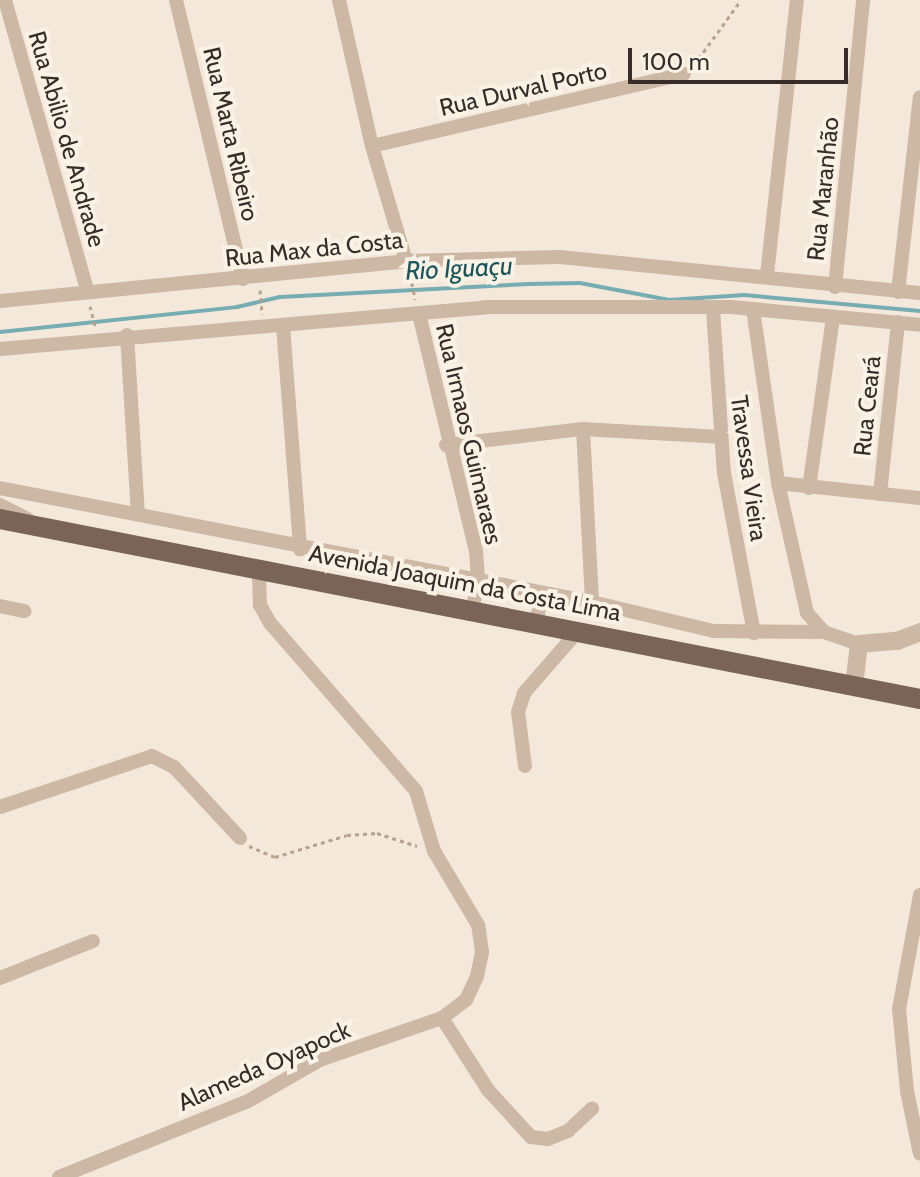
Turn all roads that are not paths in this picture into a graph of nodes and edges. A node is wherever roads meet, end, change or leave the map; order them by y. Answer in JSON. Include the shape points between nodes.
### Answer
{"nodes":[{"id":1,"x":5,"y":0,"type":"edge"},
{"id":2,"x":176,"y":0,"type":"edge"},
{"id":3,"x":339,"y":0,"type":"edge"},
{"id":4,"x":797,"y":0,"type":"edge"},
{"id":5,"x":863,"y":0,"type":"edge"},
{"id":6,"x":684,"y":74,"type":"road end"},
{"id":7,"x":920,"y":97,"type":"edge"},
{"id":8,"x":372,"y":146,"type":"junction"},
{"id":9,"x":407,"y":264,"type":"junction"},
{"id":10,"x":767,"y":275,"type":"junction"},
{"id":11,"x":243,"y":279,"type":"junction"},
{"id":12,"x":835,"y":287,"type":"junction"},
{"id":13,"x":898,"y":292,"type":"junction"},
{"id":14,"x":88,"y":293,"type":"junction"},
{"id":15,"x":920,"y":293,"type":"edge"},
{"id":16,"x":0,"y":301,"type":"edge"},
{"id":17,"x":713,"y":309,"type":"junction"},
{"id":18,"x":753,"y":309,"type":"junction"},
{"id":19,"x":418,"y":311,"type":"junction"},
{"id":20,"x":833,"y":317,"type":"junction"},
{"id":21,"x":898,"y":322,"type":"junction"},
{"id":22,"x":920,"y":325,"type":"edge"},
{"id":23,"x":283,"y":326,"type":"junction"},
{"id":24,"x":127,"y":335,"type":"junction"},
{"id":25,"x":0,"y":349,"type":"edge"},
{"id":26,"x":583,"y":429,"type":"junction"},
{"id":27,"x":720,"y":437,"type":"junction"},
{"id":28,"x":446,"y":445,"type":"junction"},
{"id":29,"x":778,"y":483,"type":"junction"},
{"id":30,"x":0,"y":488,"type":"edge"},
{"id":31,"x":809,"y":488,"type":"junction"},
{"id":32,"x":880,"y":494,"type":"junction"},
{"id":33,"x":920,"y":498,"type":"edge"},
{"id":34,"x":0,"y":505,"type":"edge"},
{"id":35,"x":138,"y":515,"type":"junction"},
{"id":36,"x":0,"y":519,"type":"edge"},
{"id":37,"x":36,"y":524,"type":"junction"},
{"id":38,"x":300,"y":549,"type":"junction"},
{"id":39,"x":259,"y":570,"type":"junction"},
{"id":40,"x":478,"y":581,"type":"junction"},
{"id":41,"x":542,"y":594,"type":"junction"},
{"id":42,"x":592,"y":602,"type":"junction"},
{"id":43,"x":0,"y":606,"type":"edge"},
{"id":44,"x":24,"y":611,"type":"dead end"},
{"id":45,"x":472,"y":611,"type":"junction"},
{"id":46,"x":536,"y":624,"type":"junction"},
{"id":47,"x":577,"y":632,"type":"junction"},
{"id":48,"x":824,"y":632,"type":"junction"},
{"id":49,"x":920,"y":632,"type":"edge"},
{"id":50,"x":754,"y":633,"type":"junction"},
{"id":51,"x":859,"y":644,"type":"junction"},
{"id":52,"x":854,"y":686,"type":"junction"},
{"id":53,"x":920,"y":699,"type":"edge"},
{"id":54,"x":525,"y":766,"type":"dead end"},
{"id":55,"x":0,"y":807,"type":"edge"},
{"id":56,"x":240,"y":838,"type":"road end"},
{"id":57,"x":920,"y":895,"type":"edge"},
{"id":58,"x":93,"y":941,"type":"dead end"},
{"id":59,"x":0,"y":978,"type":"edge"},
{"id":60,"x":442,"y":1018,"type":"junction"},
{"id":61,"x":592,"y":1109,"type":"dead end"},
{"id":62,"x":920,"y":1154,"type":"edge"},
{"id":63,"x":59,"y":1177,"type":"edge"}],
"edges":[{"from":1,"to":14,"type":"street","name":"Rua Abilio de Andrade"},
{"from":2,"to":11,"type":"street","name":"Rua Marta Ribeiro"},
{"from":3,"to":8,"type":"street"},
{"from":4,"to":10,"type":"street"},
{"from":5,"to":12,"type":"street","name":"Rua Maranhão"},
{"from":6,"to":8,"type":"street","name":"Rua Durval Porto"},
{"from":7,"to":13,"type":"street"},
{"from":8,"to":9,"type":"street"},
{"from":9,"to":10,"type":"street","name":"Rua Max da Costa","via":[[560,257]]},
{"from":9,"to":11,"type":"street","name":"Rua Max da Costa"},
{"from":10,"to":12,"type":"street","name":"Rua Max da Costa"},
{"from":11,"to":14,"type":"street","name":"Rua Max da Costa"},
{"from":12,"to":13,"type":"street","name":"Rua Max da Costa"},
{"from":13,"to":15,"type":"street","name":"Rua Max da Costa"},
{"from":14,"to":16,"type":"street","name":"Rua Max da Costa"},
{"from":17,"to":18,"type":"street"},
{"from":17,"to":19,"type":"street"},
{"from":17,"to":27,"type":"street","name":"Travessa Vieira"},
{"from":18,"to":20,"type":"street"},
{"from":18,"to":29,"type":"street"},
{"from":19,"to":23,"type":"street"},
{"from":19,"to":28,"type":"street","name":"Rua Irmaos Guimaraes"},
{"from":20,"to":21,"type":"street"},
{"from":20,"to":31,"type":"street"},
{"from":21,"to":22,"type":"street"},
{"from":21,"to":32,"type":"street","name":"Rua Ceará"},
{"from":23,"to":24,"type":"street"},
{"from":23,"to":38,"type":"street"},
{"from":24,"to":25,"type":"street"},
{"from":24,"to":35,"type":"street"},
{"from":26,"to":27,"type":"street"},
{"from":26,"to":28,"type":"street"},
{"from":26,"to":42,"type":"street"},
{"from":27,"to":50,"type":"street","name":"Travessa Vieira"},
{"from":28,"to":40,"type":"street","name":"Rua Irmaos Guimaraes","via":[[476,551]]},
{"from":29,"to":31,"type":"street"},
{"from":29,"to":48,"type":"street","via":[[807,613]]},
{"from":30,"to":35,"type":"street"},
{"from":31,"to":32,"type":"street"},
{"from":32,"to":33,"type":"street"},
{"from":34,"to":37,"type":"street"},
{"from":35,"to":38,"type":"street"},
{"from":36,"to":37,"type":"main road","name":"Avenida Joaquim da Costa Lima"},
{"from":37,"to":39,"type":"main road","name":"Avenida Joaquim da Costa Lima"},
{"from":38,"to":40,"type":"street"},
{"from":39,"to":45,"type":"main road","name":"Avenida Joaquim da Costa Lima"},
{"from":39,"to":60,"type":"street","name":"Alameda Oyapock","via":[[260,605],[270,623],[416,791],[434,851],[478,925],[482,952],[466,1000]]},
{"from":40,"to":41,"type":"street"},
{"from":40,"to":45,"type":"street","name":"Rua Irmaos Guimaraes"},
{"from":41,"to":42,"type":"street"},
{"from":41,"to":46,"type":"street"},
{"from":42,"to":50,"type":"street","via":[[714,631]]},
{"from":43,"to":44,"type":"street"},
{"from":45,"to":46,"type":"main road","name":"Avenida Joaquim da Costa Lima"},
{"from":46,"to":47,"type":"main road","name":"Avenida Joaquim da Costa Lima"},
{"from":47,"to":52,"type":"main road","name":"Avenida Joaquim da Costa Lima"},
{"from":47,"to":54,"type":"street","via":[[524,693],[518,712]]},
{"from":48,"to":50,"type":"street"},
{"from":48,"to":51,"type":"street"},
{"from":49,"to":51,"type":"street","via":[[897,641]]},
{"from":51,"to":52,"type":"street"},
{"from":52,"to":53,"type":"main road","name":"Avenida Joaquim da Costa Lima"},
{"from":55,"to":56,"type":"street","via":[[127,761],[162,758]]},
{"from":57,"to":62,"type":"street","via":[[899,1009]]},
{"from":58,"to":59,"type":"street"},
{"from":60,"to":61,"type":"street","via":[[488,1090],[531,1137],[548,1139],[568,1131]]},
{"from":60,"to":63,"type":"street","name":"Alameda Oyapock","via":[[320,1060],[248,1101]]}]}
